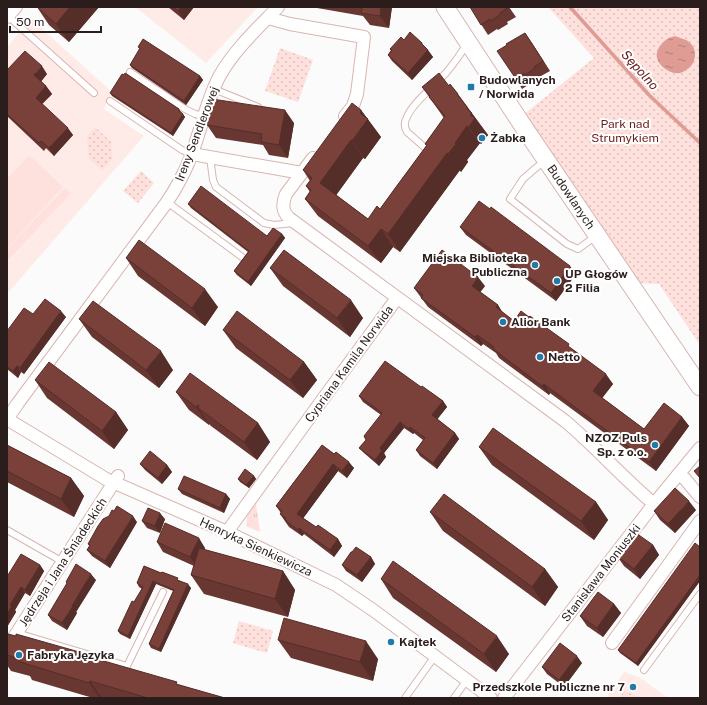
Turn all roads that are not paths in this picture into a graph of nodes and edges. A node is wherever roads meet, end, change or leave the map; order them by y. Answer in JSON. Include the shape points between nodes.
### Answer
{"nodes":[{"id":1,"x":278,"y":7,"type":"edge"},
{"id":2,"x":444,"y":7,"type":"edge"},
{"id":3,"x":10,"y":13,"type":"edge"},
{"id":4,"x":268,"y":18,"type":"junction"},
{"id":5,"x":468,"y":43,"type":"junction"},
{"id":6,"x":130,"y":72,"type":"dead end"},
{"id":7,"x":214,"y":89,"type":"junction"},
{"id":8,"x":94,"y":93,"type":"dead end"},
{"id":9,"x":110,"y":101,"type":"dead end"},
{"id":10,"x":265,"y":110,"type":"edge"},
{"id":11,"x":204,"y":116,"type":"junction"},
{"id":12,"x":339,"y":124,"type":"edge"},
{"id":13,"x":320,"y":148,"type":"edge"},
{"id":14,"x":430,"y":152,"type":"edge"},
{"id":15,"x":192,"y":154,"type":"junction"},
{"id":16,"x":210,"y":157,"type":"junction"},
{"id":17,"x":546,"y":160,"type":"junction"},
{"id":18,"x":302,"y":173,"type":"junction"},
{"id":19,"x":167,"y":202,"type":"junction"},
{"id":20,"x":295,"y":222,"type":"junction"},
{"id":21,"x":597,"y":236,"type":"junction"},
{"id":22,"x":242,"y":257,"type":"dead end"},
{"id":23,"x":397,"y":298,"type":"junction"},
{"id":24,"x":700,"y":386,"type":"edge"},
{"id":25,"x":7,"y":419,"type":"edge"},
{"id":26,"x":700,"y":448,"type":"edge"},
{"id":27,"x":679,"y":474,"type":"junction"},
{"id":28,"x":116,"y":479,"type":"junction"},
{"id":29,"x":700,"y":497,"type":"edge"},
{"id":30,"x":654,"y":504,"type":"junction"},
{"id":31,"x":700,"y":521,"type":"edge"},
{"id":32,"x":7,"y":530,"type":"edge"},
{"id":33,"x":227,"y":532,"type":"junction"},
{"id":34,"x":63,"y":562,"type":"junction"},
{"id":35,"x":163,"y":592,"type":"dead end"},
{"id":36,"x":700,"y":594,"type":"edge"},
{"id":37,"x":17,"y":633,"type":"junction"},
{"id":38,"x":612,"y":643,"type":"dead end"},
{"id":39,"x":7,"y":648,"type":"edge"},
{"id":40,"x":435,"y":656,"type":"junction"},
{"id":41,"x":644,"y":670,"type":"dead end"},
{"id":42,"x":467,"y":680,"type":"junction"},
{"id":43,"x":405,"y":698,"type":"edge"},
{"id":44,"x":454,"y":698,"type":"edge"},
{"id":45,"x":491,"y":698,"type":"edge"},
{"id":46,"x":504,"y":698,"type":"edge"}],
"edges":[{"from":1,"to":4,"type":"street","name":"Ireny Sendlerowej"},
{"from":2,"to":5,"type":"street","name":"Budowlanych"},
{"from":3,"to":8,"type":"lane"},
{"from":4,"to":7,"type":"street","name":"Ireny Sendlerowej","via":[[231,57]]},
{"from":4,"to":12,"type":"street","via":[[364,37],[357,94],[353,106]]},
{"from":5,"to":14,"type":"lane","via":[[449,70],[406,117],[407,132]]},
{"from":5,"to":17,"type":"street","name":"Budowlanych"},
{"from":6,"to":11,"type":"lane","via":[[185,109]]},
{"from":7,"to":10,"type":"lane"},
{"from":7,"to":11,"type":"street","name":"Ireny Sendlerowej"},
{"from":9,"to":15,"type":"lane","via":[[182,150]]},
{"from":11,"to":15,"type":"street","name":"Ireny Sendlerowej"},
{"from":13,"to":18,"type":"street","name":"Cypriana Kamila Norwida"},
{"from":15,"to":16,"type":"street"},
{"from":15,"to":19,"type":"street","name":"Ireny Sendlerowej","via":[[186,170]]},
{"from":16,"to":18,"type":"street"},
{"from":16,"to":20,"type":"lane","via":[[212,180],[216,186],[264,223],[274,226]]},
{"from":17,"to":21,"type":"street","name":"Budowlanych"},
{"from":17,"to":21,"type":"lane","via":[[523,180],[510,199],[567,244],[578,249]]},
{"from":18,"to":20,"type":"street","name":"Cypriana Kamila Norwida","via":[[286,194],[284,201],[286,214]]},
{"from":19,"to":22,"type":"lane"},
{"from":19,"to":25,"type":"street","name":"Ireny Sendlerowej"},
{"from":20,"to":23,"type":"street","name":"Cypriana Kamila Norwida"},
{"from":21,"to":24,"type":"street","name":"Budowlanych"},
{"from":23,"to":30,"type":"street","via":[[580,433]]},
{"from":23,"to":33,"type":"street","name":"Cypriana Kamila Norwida"},
{"from":25,"to":28,"type":"street","name":"Henryka Sienkiewicza","via":[[106,478]]},
{"from":26,"to":27,"type":"street","name":"Stanisława Moniuszki"},
{"from":27,"to":29,"type":"street"},
{"from":27,"to":30,"type":"street","name":"Stanisława Moniuszki"},
{"from":28,"to":33,"type":"street","name":"Henryka Sienkiewicza"},
{"from":28,"to":34,"type":"street","name":"Jędrzeja i Jana Śniadeckich"},
{"from":30,"to":46,"type":"street","name":"Stanisława Moniuszki"},
{"from":31,"to":38,"type":"street"},
{"from":32,"to":34,"type":"lane"},
{"from":33,"to":40,"type":"street","name":"Henryka Sienkiewicza","via":[[336,585]]},
{"from":34,"to":37,"type":"street","name":"Jędrzeja i Jana Śniadeckich"},
{"from":35,"to":37,"type":"lane","via":[[127,666]]},
{"from":36,"to":41,"type":"lane"},
{"from":37,"to":39,"type":"street","name":"Jędrzeja i Jana Śniadeckich"},
{"from":40,"to":42,"type":"street","name":"Henryka Sienkiewicza"},
{"from":40,"to":43,"type":"lane"},
{"from":42,"to":44,"type":"lane"},
{"from":42,"to":45,"type":"street","name":"Henryka Sienkiewicza"}]}
